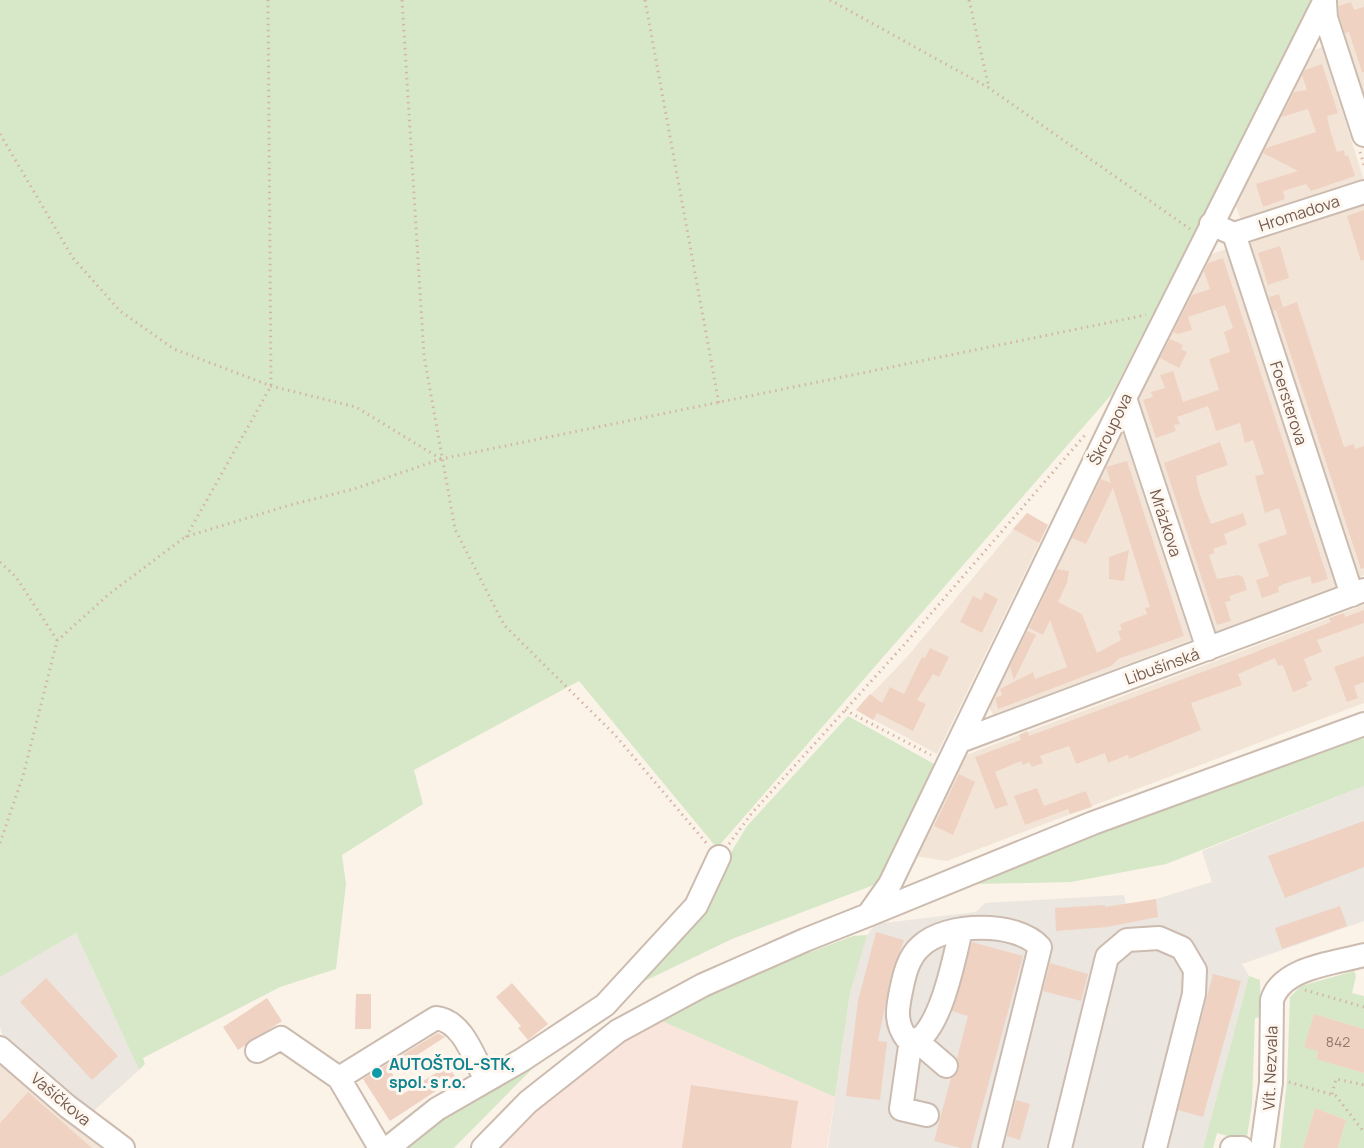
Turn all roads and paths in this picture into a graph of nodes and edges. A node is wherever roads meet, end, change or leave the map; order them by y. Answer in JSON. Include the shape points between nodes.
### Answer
{"nodes":[{"id":1,"x":268,"y":0,"type":"edge"},
{"id":2,"x":402,"y":0,"type":"edge"},
{"id":3,"x":645,"y":0,"type":"edge"},
{"id":4,"x":830,"y":0,"type":"edge"},
{"id":5,"x":969,"y":0,"type":"edge"},
{"id":6,"x":1325,"y":1,"type":"edge"},
{"id":7,"x":989,"y":88,"type":"junction"},
{"id":8,"x":0,"y":134,"type":"edge"},
{"id":9,"x":1360,"y":139,"type":"edge"},
{"id":10,"x":1364,"y":165,"type":"edge"},
{"id":11,"x":1364,"y":192,"type":"edge"},
{"id":12,"x":1208,"y":231,"type":"junction"},
{"id":13,"x":1234,"y":234,"type":"junction"},
{"id":14,"x":1168,"y":310,"type":"junction"},
{"id":15,"x":271,"y":386,"type":"junction"},
{"id":16,"x":1125,"y":398,"type":"junction"},
{"id":17,"x":719,"y":404,"type":"junction"},
{"id":18,"x":1088,"y":431,"type":"dead end"},
{"id":19,"x":441,"y":459,"type":"junction"},
{"id":20,"x":185,"y":537,"type":"junction"},
{"id":21,"x":0,"y":562,"type":"edge"},
{"id":22,"x":1358,"y":592,"type":"edge"},
{"id":23,"x":57,"y":641,"type":"junction"},
{"id":24,"x":1208,"y":649,"type":"junction"},
{"id":25,"x":845,"y":710,"type":"junction"},
{"id":26,"x":1364,"y":724,"type":"edge"},
{"id":27,"x":960,"y":741,"type":"junction"},
{"id":28,"x":949,"y":765,"type":"junction"},
{"id":29,"x":0,"y":843,"type":"edge"},
{"id":30,"x":719,"y":857,"type":"junction"},
{"id":31,"x":868,"y":915,"type":"junction"},
{"id":32,"x":961,"y":930,"type":"junction"},
{"id":33,"x":1364,"y":955,"type":"edge"},
{"id":34,"x":1286,"y":988,"type":"junction"},
{"id":35,"x":1364,"y":1007,"type":"edge"},
{"id":36,"x":914,"y":1040,"type":"junction"},
{"id":37,"x":0,"y":1048,"type":"edge"},
{"id":38,"x":257,"y":1052,"type":"dead end"},
{"id":39,"x":946,"y":1066,"type":"dead end"},
{"id":40,"x":339,"y":1078,"type":"junction"},
{"id":41,"x":486,"y":1080,"type":"junction"},
{"id":42,"x":1284,"y":1081,"type":"dead end"},
{"id":43,"x":1364,"y":1085,"type":"edge"},
{"id":44,"x":1332,"y":1094,"type":"junction"},
{"id":45,"x":927,"y":1115,"type":"dead end"},
{"id":46,"x":1364,"y":1132,"type":"edge"},
{"id":47,"x":123,"y":1148,"type":"edge"},
{"id":48,"x":380,"y":1148,"type":"edge"},
{"id":49,"x":388,"y":1148,"type":"edge"},
{"id":50,"x":483,"y":1148,"type":"edge"},
{"id":51,"x":990,"y":1148,"type":"edge"},
{"id":52,"x":1060,"y":1148,"type":"edge"},
{"id":53,"x":1155,"y":1148,"type":"edge"},
{"id":54,"x":1232,"y":1148,"type":"edge"},
{"id":55,"x":1242,"y":1148,"type":"edge"},
{"id":56,"x":1262,"y":1148,"type":"edge"}],
"edges":[{"from":1,"to":15,"type":"path"},
{"from":2,"to":19,"type":"path","via":[[424,356]]},
{"from":3,"to":17,"type":"path"},
{"from":4,"to":7,"type":"path"},
{"from":5,"to":7,"type":"path"},
{"from":6,"to":9,"type":"street","via":[[1326,18]]},
{"from":6,"to":12,"type":"street","name":"Škroupova"},
{"from":7,"to":12,"type":"path"},
{"from":8,"to":15,"type":"path","via":[[73,258],[120,311],[174,349]]},
{"from":9,"to":10,"type":"path"},
{"from":11,"to":13,"type":"street","name":"Hromadova"},
{"from":12,"to":13,"type":"street"},
{"from":12,"to":14,"type":"street","name":"Škroupova"},
{"from":13,"to":22,"type":"street","name":"Foersterova"},
{"from":14,"to":16,"type":"street","name":"Škroupova"},
{"from":14,"to":17,"type":"path"},
{"from":15,"to":19,"type":"path","via":[[356,407]]},
{"from":15,"to":20,"type":"path"},
{"from":16,"to":24,"type":"street","name":"Mrázkova"},
{"from":16,"to":27,"type":"street","name":"Škroupova"},
{"from":17,"to":19,"type":"path"},
{"from":18,"to":25,"type":"path"},
{"from":19,"to":20,"type":"path","via":[[354,489]]},
{"from":19,"to":30,"type":"path","via":[[455,529],[504,625],[615,735]]},
{"from":20,"to":23,"type":"path","via":[[110,594]]},
{"from":21,"to":23,"type":"path","via":[[16,577]]},
{"from":22,"to":24,"type":"street","name":"Libušínská"},
{"from":23,"to":29,"type":"path","via":[[23,776]]},
{"from":24,"to":27,"type":"street","name":"Libušínská"},
{"from":25,"to":28,"type":"path"},
{"from":25,"to":30,"type":"path","via":[[752,813]]},
{"from":26,"to":31,"type":"street","via":[[1093,823]]},
{"from":27,"to":28,"type":"street","name":"Škroupova"},
{"from":28,"to":31,"type":"street","name":"Škroupova","via":[[902,862]]},
{"from":30,"to":41,"type":"street","via":[[696,906],[605,1005]]},
{"from":31,"to":50,"type":"street","via":[[703,985],[618,1031],[528,1102]]},
{"from":32,"to":36,"type":"street","via":[[938,1010],[925,1035]]},
{"from":32,"to":36,"type":"street","via":[[936,936],[920,946],[911,959],[900,996],[898,1026]]},
{"from":32,"to":51,"type":"street","via":[[976,927],[1014,932],[1032,938],[1040,947]]},
{"from":33,"to":34,"type":"street","via":[[1290,977]]},
{"from":34,"to":35,"type":"path"},
{"from":34,"to":56,"type":"street","name":"Vít. Nezvala","via":[[1272,1000],[1271,1083]]},
{"from":36,"to":39,"type":"street"},
{"from":36,"to":45,"type":"street","via":[[902,1109]]},
{"from":37,"to":47,"type":"street","name":"Vašíčkova"},
{"from":38,"to":40,"type":"street","via":[[281,1038]]},
{"from":40,"to":41,"type":"street","via":[[436,1018],[448,1019],[458,1028]]},
{"from":40,"to":48,"type":"street"},
{"from":41,"to":49,"type":"street","via":[[437,1108]]},
{"from":42,"to":44,"type":"path"},
{"from":43,"to":44,"type":"path","via":[[1336,1079]]},
{"from":44,"to":46,"type":"path"},
{"from":52,"to":53,"type":"street","via":[[1107,957],[1127,940],[1159,938],[1182,948],[1195,970],[1194,994]]},
{"from":54,"to":55,"type":"street"}]}
